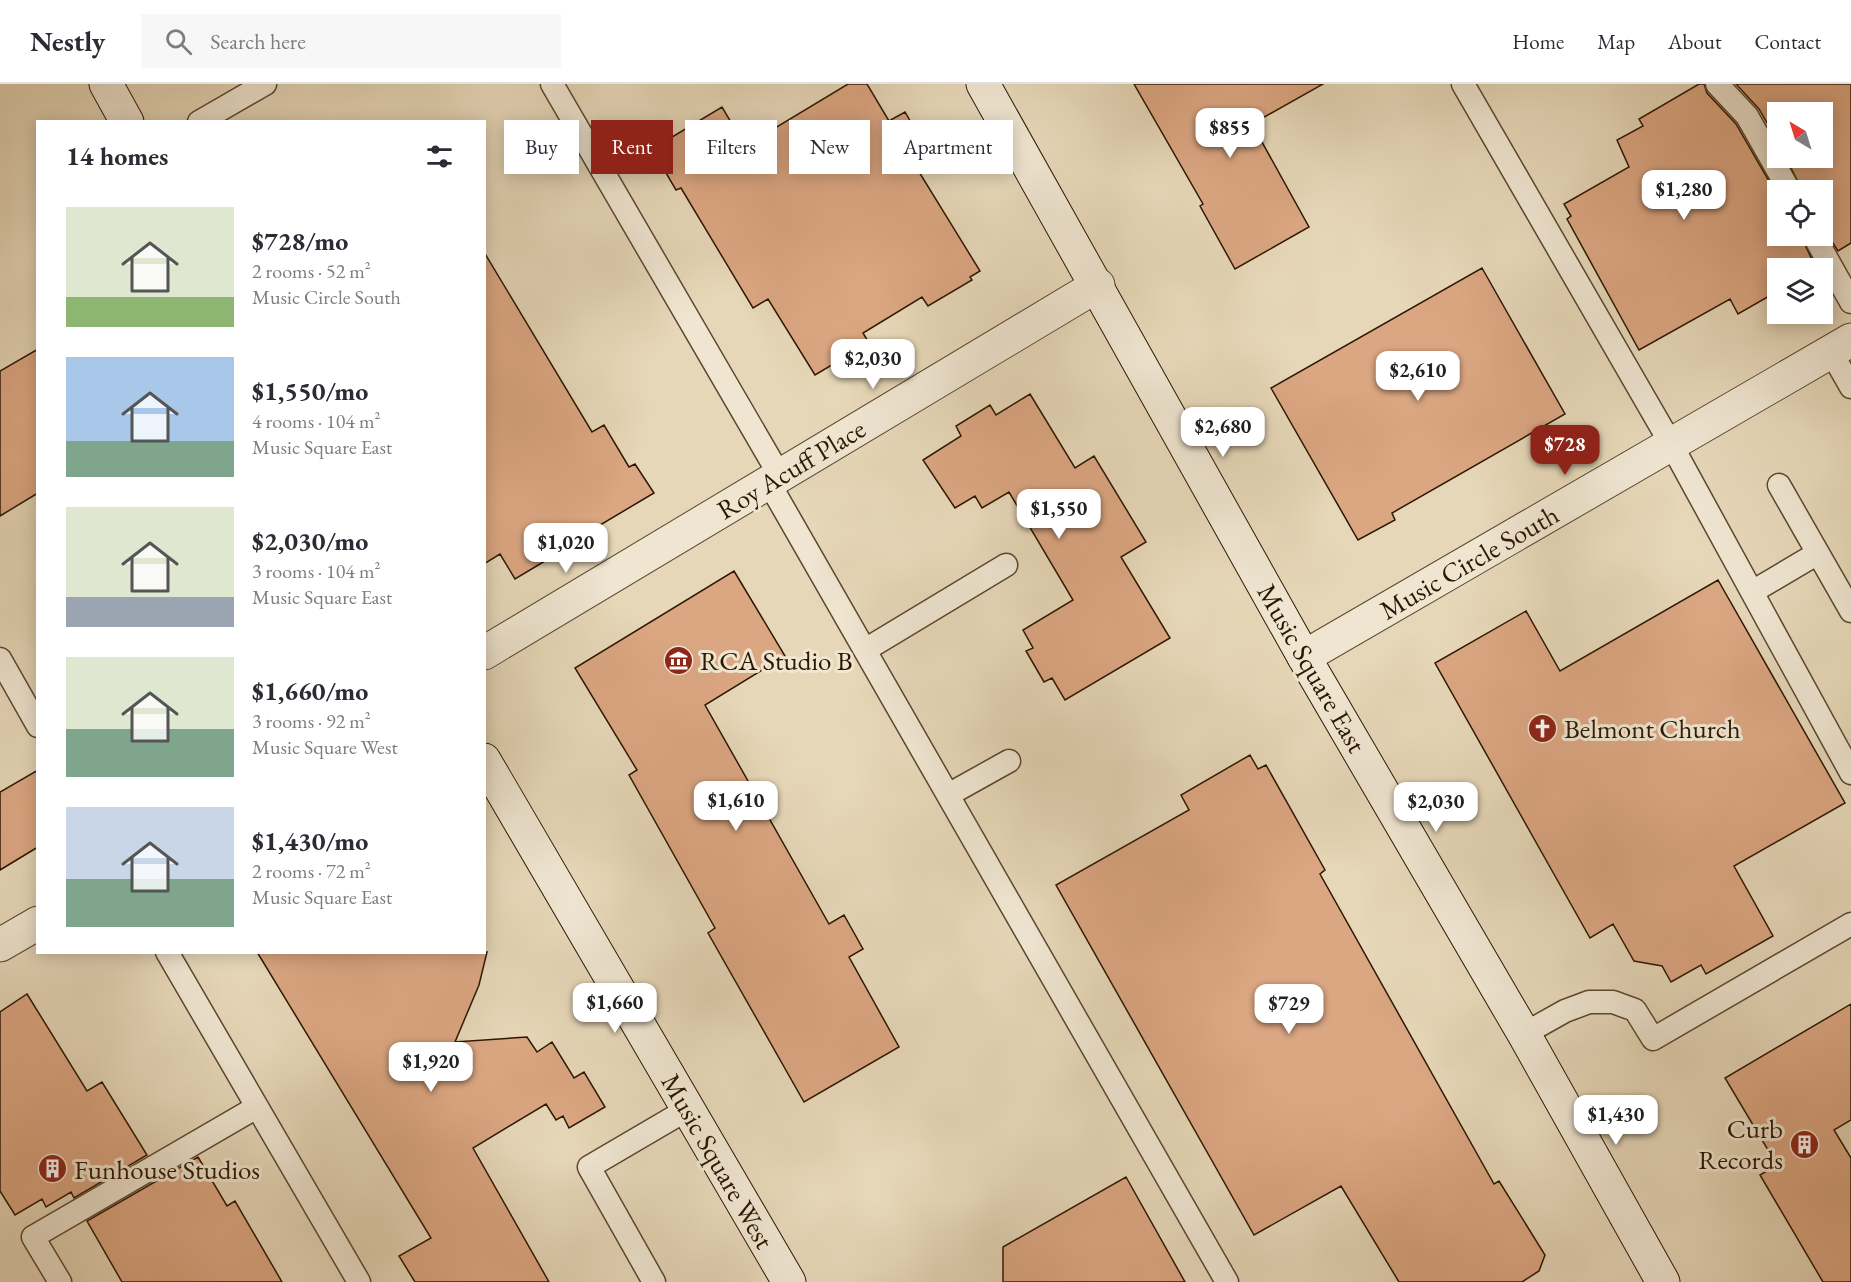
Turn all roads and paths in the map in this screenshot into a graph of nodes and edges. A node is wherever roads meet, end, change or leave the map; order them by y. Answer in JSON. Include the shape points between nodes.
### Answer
{"nodes":[{"id":1,"x":106,"y":84,"type":"edge"},
{"id":2,"x":552,"y":84,"type":"edge"},
{"id":3,"x":983,"y":84,"type":"edge"},
{"id":4,"x":1463,"y":84,"type":"edge"},
{"id":5,"x":1717,"y":84,"type":"edge"},
{"id":6,"x":250,"y":88,"type":"edge"},
{"id":7,"x":126,"y":120,"type":"edge"},
{"id":8,"x":203,"y":120,"type":"edge"},
{"id":9,"x":1783,"y":180,"type":"edge"},
{"id":10,"x":1820,"y":246,"type":"edge"},
{"id":11,"x":1098,"y":285,"type":"junction"},
{"id":12,"x":1851,"y":302,"type":"edge"},
{"id":13,"x":1841,"y":346,"type":"edge"},
{"id":14,"x":1851,"y":387,"type":"edge"},
{"id":15,"x":1671,"y":444,"type":"junction"},
{"id":16,"x":775,"y":479,"type":"junction"},
{"id":17,"x":1779,"y":485,"type":"dead end"},
{"id":18,"x":1818,"y":553,"type":"junction"},
{"id":19,"x":1006,"y":564,"type":"dead end"},
{"id":20,"x":1752,"y":592,"type":"junction"},
{"id":21,"x":1851,"y":611,"type":"edge"},
{"id":22,"x":865,"y":650,"type":"junction"},
{"id":23,"x":486,"y":652,"type":"edge"},
{"id":24,"x":1304,"y":657,"type":"junction"},
{"id":25,"x":0,"y":659,"type":"edge"},
{"id":26,"x":35,"y":714,"type":"edge"},
{"id":27,"x":1009,"y":761,"type":"dead end"},
{"id":28,"x":486,"y":763,"type":"edge"},
{"id":29,"x":1851,"y":773,"type":"edge"},
{"id":30,"x":948,"y":795,"type":"junction"},
{"id":31,"x":36,"y":923,"type":"edge"},
{"id":32,"x":1851,"y":924,"type":"edge"},
{"id":33,"x":0,"y":945,"type":"edge"},
{"id":34,"x":168,"y":954,"type":"edge"},
{"id":35,"x":1524,"y":1034,"type":"junction"},
{"id":36,"x":257,"y":1107,"type":"junction"},
{"id":37,"x":688,"y":1109,"type":"junction"},
{"id":38,"x":60,"y":1282,"type":"edge"},
{"id":39,"x":359,"y":1282,"type":"edge"},
{"id":40,"x":654,"y":1282,"type":"edge"},
{"id":41,"x":789,"y":1282,"type":"edge"},
{"id":42,"x":1227,"y":1282,"type":"edge"},
{"id":43,"x":1663,"y":1282,"type":"edge"}],
"edges":[{"from":1,"to":7,"type":"main road"},
{"from":2,"to":16,"type":"lane"},
{"from":3,"to":11,"type":"main road","name":"Music Square East"},
{"from":4,"to":15,"type":"lane"},
{"from":5,"to":9,"type":"lane","via":[[1747,116]]},
{"from":6,"to":8,"type":"lane"},
{"from":10,"to":12,"type":"lane"},
{"from":11,"to":16,"type":"main road","name":"Roy Acuff Place"},
{"from":11,"to":24,"type":"main road","name":"Music Square East"},
{"from":13,"to":14,"type":"lane"},
{"from":13,"to":15,"type":"main road","name":"Music Circle South"},
{"from":15,"to":20,"type":"lane"},
{"from":15,"to":24,"type":"main road","name":"Music Circle South"},
{"from":16,"to":22,"type":"lane"},
{"from":16,"to":23,"type":"main road","name":"Roy Acuff Place"},
{"from":17,"to":18,"type":"lane"},
{"from":18,"to":20,"type":"lane"},
{"from":18,"to":21,"type":"lane"},
{"from":19,"to":22,"type":"lane"},
{"from":20,"to":29,"type":"lane"},
{"from":22,"to":30,"type":"lane"},
{"from":24,"to":35,"type":"main road","name":"Music Square East"},
{"from":25,"to":26,"type":"lane"},
{"from":27,"to":30,"type":"lane"},
{"from":28,"to":37,"type":"main road","name":"Music Square West"},
{"from":30,"to":42,"type":"lane"},
{"from":31,"to":33,"type":"main road"},
{"from":32,"to":35,"type":"lane","via":[[1653,1039],[1635,1010],[1613,1002],[1589,1002]]},
{"from":34,"to":36,"type":"lane"},
{"from":35,"to":43,"type":"main road","name":"Music Square East"},
{"from":36,"to":38,"type":"lane","via":[[33,1237]]},
{"from":36,"to":39,"type":"lane"},
{"from":37,"to":40,"type":"lane","via":[[589,1167]]},
{"from":37,"to":41,"type":"main road","name":"Music Square West"}]}
